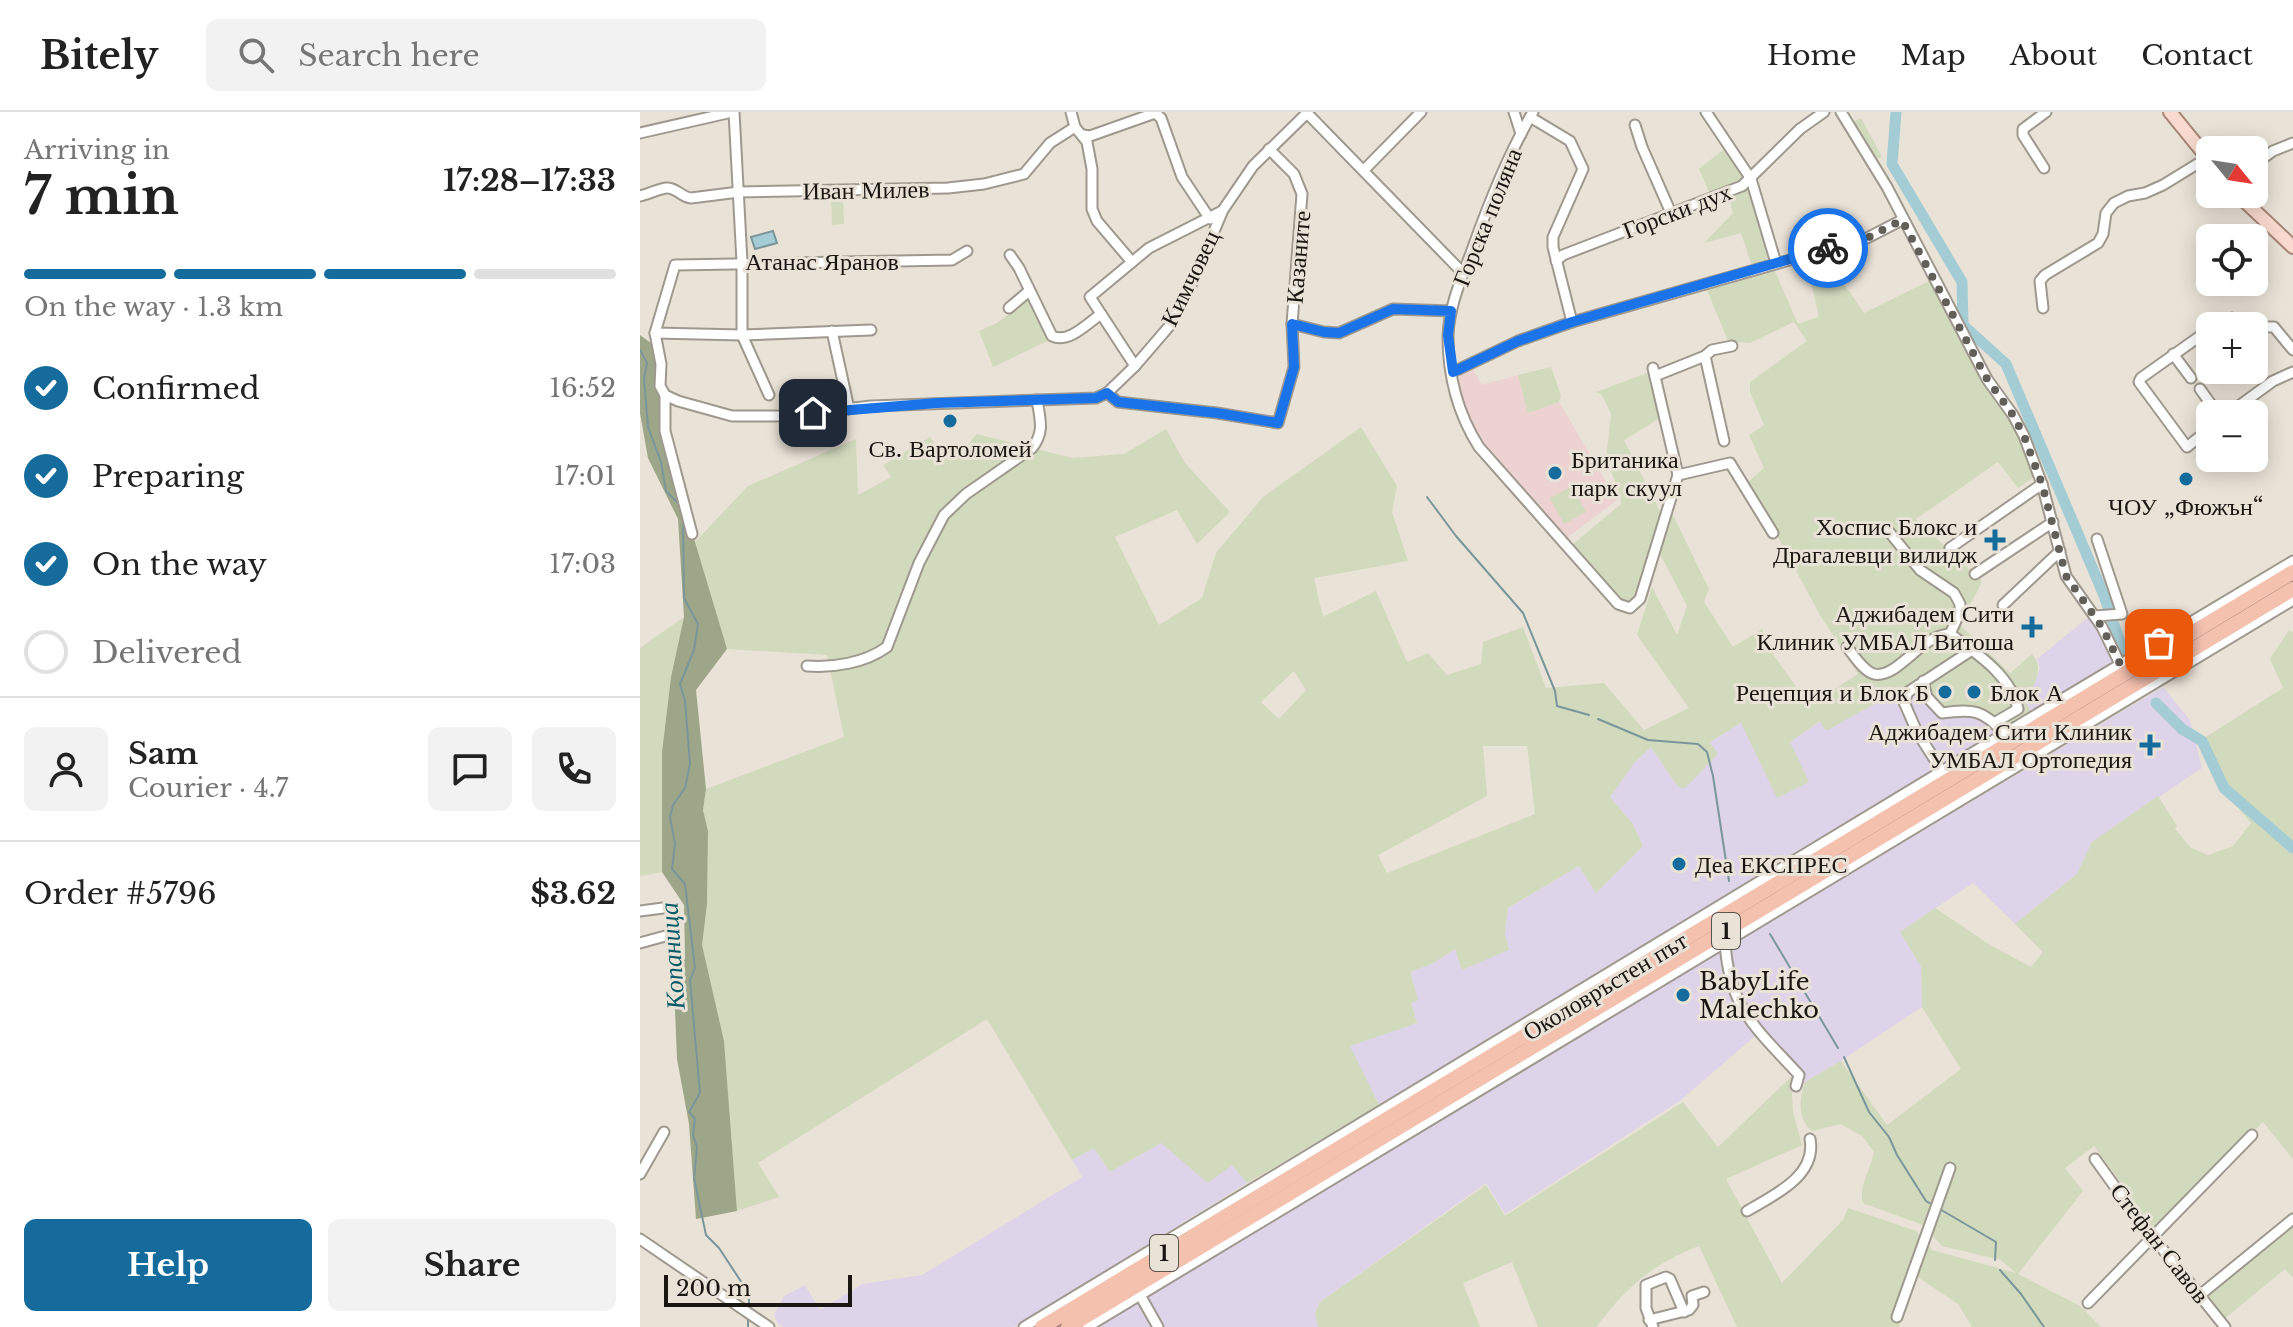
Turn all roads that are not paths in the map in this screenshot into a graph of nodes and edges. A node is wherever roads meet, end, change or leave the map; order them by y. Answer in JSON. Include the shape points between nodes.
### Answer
{"nodes":[{"id":1,"x":733,"y":112,"type":"edge"},
{"id":2,"x":1071,"y":112,"type":"edge"},
{"id":3,"x":1306,"y":112,"type":"edge"},
{"id":4,"x":1421,"y":112,"type":"edge"},
{"id":5,"x":1514,"y":112,"type":"edge"},
{"id":6,"x":1706,"y":112,"type":"edge"},
{"id":7,"x":1824,"y":112,"type":"edge"},
{"id":8,"x":1841,"y":112,"type":"edge"},
{"id":9,"x":2046,"y":112,"type":"edge"},
{"id":10,"x":2170,"y":112,"type":"edge"},
{"id":11,"x":1532,"y":114,"type":"edge"},
{"id":12,"x":1635,"y":125,"type":"dead end"},
{"id":13,"x":1079,"y":131,"type":"junction"},
{"id":14,"x":640,"y":133,"type":"edge"},
{"id":15,"x":1521,"y":134,"type":"junction"},
{"id":16,"x":2293,"y":143,"type":"edge"},
{"id":17,"x":2196,"y":144,"type":"edge"},
{"id":18,"x":1269,"y":149,"type":"junction"},
{"id":19,"x":2268,"y":155,"type":"edge"},
{"id":20,"x":2196,"y":167,"type":"edge"},
{"id":21,"x":2044,"y":168,"type":"dead end"},
{"id":22,"x":1364,"y":170,"type":"junction"},
{"id":23,"x":1751,"y":179,"type":"junction"},
{"id":24,"x":739,"y":192,"type":"junction"},
{"id":25,"x":640,"y":196,"type":"edge"},
{"id":26,"x":2252,"y":208,"type":"edge"},
{"id":27,"x":1223,"y":210,"type":"junction"},
{"id":28,"x":1671,"y":213,"type":"junction"},
{"id":29,"x":1210,"y":219,"type":"junction"},
{"id":30,"x":1902,"y":220,"type":"junction"},
{"id":31,"x":2293,"y":247,"type":"edge"},
{"id":32,"x":967,"y":251,"type":"dead end"},
{"id":33,"x":1010,"y":255,"type":"dead end"},
{"id":34,"x":1556,"y":261,"type":"junction"},
{"id":35,"x":742,"y":262,"type":"junction"},
{"id":36,"x":1132,"y":262,"type":"junction"},
{"id":37,"x":1776,"y":263,"type":"junction"},
{"id":38,"x":1463,"y":273,"type":"junction"},
{"id":39,"x":1029,"y":291,"type":"junction"},
{"id":40,"x":1009,"y":308,"type":"dead end"},
{"id":41,"x":2043,"y":308,"type":"dead end"},
{"id":42,"x":1451,"y":311,"type":"junction"},
{"id":43,"x":1101,"y":314,"type":"junction"},
{"id":44,"x":1572,"y":322,"type":"junction"},
{"id":45,"x":1292,"y":324,"type":"junction"},
{"id":46,"x":2268,"y":327,"type":"edge"},
{"id":47,"x":871,"y":330,"type":"dead end"},
{"id":48,"x":832,"y":331,"type":"junction"},
{"id":49,"x":655,"y":333,"type":"junction"},
{"id":50,"x":742,"y":335,"type":"junction"},
{"id":51,"x":2196,"y":338,"type":"edge"},
{"id":52,"x":1732,"y":346,"type":"dead end"},
{"id":53,"x":2293,"y":350,"type":"edge"},
{"id":54,"x":2173,"y":354,"type":"junction"},
{"id":55,"x":1705,"y":356,"type":"junction"},
{"id":56,"x":1135,"y":366,"type":"junction"},
{"id":57,"x":1453,"y":372,"type":"junction"},
{"id":58,"x":2293,"y":372,"type":"edge"},
{"id":59,"x":2191,"y":378,"type":"dead end"},
{"id":60,"x":2200,"y":389,"type":"dead end"},
{"id":61,"x":662,"y":390,"type":"junction"},
{"id":62,"x":1107,"y":393,"type":"junction"},
{"id":63,"x":769,"y":395,"type":"dead end"},
{"id":64,"x":1037,"y":400,"type":"junction"},
{"id":65,"x":2208,"y":400,"type":"edge"},
{"id":66,"x":2247,"y":400,"type":"edge"},
{"id":67,"x":849,"y":409,"type":"junction"},
{"id":68,"x":2196,"y":440,"type":"edge"},
{"id":69,"x":1724,"y":441,"type":"dead end"},
{"id":70,"x":1678,"y":475,"type":"junction"},
{"id":71,"x":2042,"y":484,"type":"junction"},
{"id":72,"x":2053,"y":522,"type":"junction"},
{"id":73,"x":1886,"y":528,"type":"dead end"},
{"id":74,"x":1773,"y":533,"type":"dead end"},
{"id":75,"x":692,"y":534,"type":"dead end"},
{"id":76,"x":2097,"y":539,"type":"dead end"},
{"id":77,"x":1950,"y":548,"type":"dead end"},
{"id":78,"x":2060,"y":551,"type":"junction"},
{"id":79,"x":2293,"y":561,"type":"edge"},
{"id":80,"x":2293,"y":572,"type":"edge"},
{"id":81,"x":1975,"y":574,"type":"dead end"},
{"id":82,"x":2293,"y":589,"type":"edge"},
{"id":83,"x":2293,"y":600,"type":"edge"},
{"id":84,"x":2003,"y":605,"type":"dead end"},
{"id":85,"x":2245,"y":610,"type":"junction"},
{"id":86,"x":2095,"y":616,"type":"junction"},
{"id":87,"x":2201,"y":618,"type":"junction"},
{"id":88,"x":1950,"y":634,"type":"junction"},
{"id":89,"x":2218,"y":645,"type":"junction"},
{"id":90,"x":1847,"y":647,"type":"dead end"},
{"id":91,"x":1972,"y":650,"type":"junction"},
{"id":92,"x":2199,"y":656,"type":"junction"},
{"id":93,"x":807,"y":666,"type":"dead end"},
{"id":94,"x":2121,"y":666,"type":"junction"},
{"id":95,"x":2158,"y":671,"type":"junction"},
{"id":96,"x":1923,"y":681,"type":"junction"},
{"id":97,"x":2078,"y":702,"type":"junction"},
{"id":98,"x":1994,"y":723,"type":"junction"},
{"id":99,"x":2004,"y":734,"type":"junction"},
{"id":100,"x":1942,"y":771,"type":"junction"},
{"id":101,"x":663,"y":908,"type":"dead end"},
{"id":102,"x":640,"y":911,"type":"edge"},
{"id":103,"x":669,"y":935,"type":"dead end"},
{"id":104,"x":1725,"y":942,"type":"junction"},
{"id":105,"x":640,"y":943,"type":"edge"},
{"id":106,"x":1796,"y":1086,"type":"dead end"},
{"id":107,"x":664,"y":1132,"type":"dead end"},
{"id":108,"x":2252,"y":1135,"type":"dead end"},
{"id":109,"x":1810,"y":1139,"type":"dead end"},
{"id":110,"x":2095,"y":1159,"type":"dead end"},
{"id":111,"x":1950,"y":1168,"type":"dead end"},
{"id":112,"x":640,"y":1174,"type":"edge"},
{"id":113,"x":1286,"y":1180,"type":"junction"},
{"id":114,"x":1314,"y":1185,"type":"junction"},
{"id":115,"x":1747,"y":1211,"type":"dead end"},
{"id":116,"x":1214,"y":1212,"type":"junction"},
{"id":117,"x":2293,"y":1219,"type":"edge"},
{"id":118,"x":1194,"y":1224,"type":"junction"},
{"id":119,"x":1256,"y":1226,"type":"junction"},
{"id":120,"x":2153,"y":1237,"type":"junction"},
{"id":121,"x":640,"y":1239,"type":"edge"},
{"id":122,"x":1203,"y":1246,"type":"junction"},
{"id":123,"x":1141,"y":1266,"type":"junction"},
{"id":124,"x":1704,"y":1292,"type":"dead end"},
{"id":125,"x":1140,"y":1295,"type":"junction"},
{"id":126,"x":2200,"y":1295,"type":"junction"},
{"id":127,"x":2088,"y":1303,"type":"dead end"},
{"id":128,"x":1684,"y":1312,"type":"junction"},
{"id":129,"x":1897,"y":1317,"type":"dead end"},
{"id":130,"x":1651,"y":1323,"type":"edge"},
{"id":131,"x":769,"y":1327,"type":"edge"},
{"id":132,"x":1024,"y":1327,"type":"edge"},
{"id":133,"x":1042,"y":1327,"type":"edge"},
{"id":134,"x":1068,"y":1327,"type":"edge"},
{"id":135,"x":1087,"y":1327,"type":"edge"},
{"id":136,"x":1158,"y":1327,"type":"edge"},
{"id":137,"x":2225,"y":1327,"type":"edge"}],
"edges":[{"from":1,"to":14,"type":"street"},
{"from":1,"to":24,"type":"street"},
{"from":2,"to":13,"type":"street"},
{"from":3,"to":18,"type":"street","name":"Кимчовец"},
{"from":3,"to":22,"type":"street"},
{"from":4,"to":22,"type":"street"},
{"from":5,"to":15,"type":"street"},
{"from":6,"to":23,"type":"street"},
{"from":7,"to":23,"type":"street","name":"Горски дух"},
{"from":8,"to":30,"type":"street"},
{"from":9,"to":21,"type":"street","via":[[2023,129]]},
{"from":10,"to":17,"type":"main road"},
{"from":11,"to":15,"type":"street","name":"Горска поляна"},
{"from":11,"to":34,"type":"street","via":[[1570,141],[1583,169],[1553,237]]},
{"from":12,"to":28,"type":"street"},
{"from":13,"to":24,"type":"street","name":"Иван Милев","via":[[1050,143],[1024,174],[984,184]]},
{"from":13,"to":29,"type":"street","via":[[1090,136],[1155,113],[1182,177]]},
{"from":13,"to":36,"type":"street","via":[[1092,169],[1092,209]]},
{"from":15,"to":38,"type":"street","name":"Горска поляна"},
{"from":16,"to":19,"type":"street"},
{"from":18,"to":27,"type":"street","name":"Кимчовец"},
{"from":18,"to":45,"type":"street","name":"Казаните","via":[[1294,174],[1302,194]]},
{"from":20,"to":41,"type":"street","via":[[2108,208],[2098,243],[2040,281]]},
{"from":22,"to":38,"type":"street"},
{"from":23,"to":28,"type":"street","name":"Горски дух"},
{"from":23,"to":37,"type":"street"},
{"from":24,"to":25,"type":"street","name":"Иван Милев","via":[[684,198],[666,188]]},
{"from":24,"to":35,"type":"street"},
{"from":26,"to":31,"type":"main road"},
{"from":27,"to":29,"type":"street"},
{"from":27,"to":56,"type":"street","name":"Кимчовец","via":[[1181,308]]},
{"from":28,"to":34,"type":"street","name":"Горски дух"},
{"from":29,"to":36,"type":"street","via":[[1149,248]]},
{"from":30,"to":37,"type":"street","via":[[1867,238]]},
{"from":30,"to":71,"type":"street","via":[[1987,379],[2013,415]]},
{"from":32,"to":35,"type":"street","name":"Атанас Яранов","via":[[952,260]]},
{"from":33,"to":39,"type":"street"},
{"from":34,"to":44,"type":"street"},
{"from":35,"to":49,"type":"street","name":"Атанас Яранов","via":[[675,265]]},
{"from":35,"to":50,"type":"street"},
{"from":36,"to":43,"type":"street","via":[[1090,297]]},
{"from":37,"to":44,"type":"street"},
{"from":38,"to":42,"type":"street","name":"Горска поляна"},
{"from":39,"to":40,"type":"street"},
{"from":39,"to":43,"type":"street","via":[[1057,339]]},
{"from":42,"to":45,"type":"street","via":[[1393,309],[1339,333]]},
{"from":42,"to":57,"type":"street","name":"Горска поляна"},
{"from":43,"to":56,"type":"street"},
{"from":44,"to":57,"type":"street"},
{"from":45,"to":62,"type":"street","name":"Казаните","via":[[1294,367],[1278,423],[1118,402]]},
{"from":46,"to":53,"type":"street","via":[[2278,330]]},
{"from":47,"to":48,"type":"street"},
{"from":48,"to":50,"type":"street"},
{"from":48,"to":67,"type":"street"},
{"from":49,"to":50,"type":"street"},
{"from":49,"to":61,"type":"street"},
{"from":50,"to":63,"type":"street"},
{"from":51,"to":54,"type":"street"},
{"from":52,"to":55,"type":"street"},
{"from":54,"to":59,"type":"street"},
{"from":54,"to":68,"type":"street","via":[[2139,382],[2187,447]]},
{"from":55,"to":69,"type":"street"},
{"from":55,"to":70,"type":"street","via":[[1654,372]]},
{"from":56,"to":62,"type":"street","name":"Кимчовец"},
{"from":57,"to":70,"type":"street","name":"Горска поляна","via":[[1464,423],[1479,447],[1618,604],[1636,605]]},
{"from":58,"to":66,"type":"street"},
{"from":60,"to":65,"type":"street"},
{"from":61,"to":67,"type":"street","via":[[678,401],[732,416]]},
{"from":61,"to":75,"type":"street","via":[[665,431]]},
{"from":62,"to":64,"type":"street"},
{"from":64,"to":67,"type":"street"},
{"from":64,"to":93,"type":"street","via":[[1040,438],[944,515],[887,647],[841,665]]},
{"from":70,"to":74,"type":"street","via":[[1730,463]]},
{"from":71,"to":72,"type":"street"},
{"from":71,"to":77,"type":"street"},
{"from":72,"to":78,"type":"street"},
{"from":72,"to":81,"type":"street"},
{"from":73,"to":88,"type":"street","via":[[1920,570],[1954,593],[1960,612]]},
{"from":76,"to":86,"type":"street","via":[[2122,614]]},
{"from":78,"to":84,"type":"street"},
{"from":78,"to":86,"type":"street","via":[[2070,583]]},
{"from":79,"to":87,"type":"street"},
{"from":80,"to":85,"type":"highway","name":"Околовръстен път","number":"1"},
{"from":82,"to":85,"type":"highway","name":"Околовръстен път","number":"1"},
{"from":83,"to":89,"type":"street","name":"Околовръстен път"},
{"from":85,"to":87,"type":"highway"},
{"from":85,"to":89,"type":"highway"},
{"from":85,"to":95,"type":"highway","name":"Околовръстен път","number":"1"},
{"from":85,"to":97,"type":"highway","name":"Околовръстен път","number":"1"},
{"from":86,"to":94,"type":"street"},
{"from":87,"to":94,"type":"street"},
{"from":88,"to":90,"type":"street","via":[[1933,637],[1890,672],[1874,674]]},
{"from":88,"to":91,"type":"street"},
{"from":89,"to":92,"type":"street","name":"Околовръстен път"},
{"from":91,"to":96,"type":"street"},
{"from":91,"to":98,"type":"street","via":[[2016,698],[2018,709]]},
{"from":92,"to":95,"type":"highway"},
{"from":92,"to":104,"type":"street","name":"Околовръстен път"},
{"from":94,"to":97,"type":"highway"},
{"from":94,"to":99,"type":"street"},
{"from":95,"to":114,"type":"highway","name":"Околовръстен път","number":"1","via":[[1871,841]]},
{"from":96,"to":98,"type":"street","via":[[1927,697],[1942,713],[1967,709]]},
{"from":96,"to":100,"type":"street","via":[[1904,702]]},
{"from":97,"to":113,"type":"highway","name":"Околовръстен път","number":"1"},
{"from":98,"to":99,"type":"street"},
{"from":99,"to":100,"type":"street"},
{"from":100,"to":116,"type":"street"},
{"from":101,"to":102,"type":"street"},
{"from":103,"to":105,"type":"street"},
{"from":104,"to":106,"type":"street","via":[[1729,977],[1740,1006],[1799,1075]]},
{"from":104,"to":114,"type":"street","name":"Околовръстен път"},
{"from":107,"to":112,"type":"street"},
{"from":108,"to":120,"type":"street"},
{"from":109,"to":115,"type":"street","via":[[1799,1178]]},
{"from":110,"to":120,"type":"street","name":"Стефан Савов"},
{"from":111,"to":129,"type":"street"},
{"from":113,"to":116,"type":"highway"},
{"from":113,"to":123,"type":"highway","name":"Околовръстен път","number":"1"},
{"from":114,"to":119,"type":"highway"},
{"from":114,"to":122,"type":"highway","name":"Околовръстен път","number":"1"},
{"from":116,"to":118,"type":"street"},
{"from":117,"to":126,"type":"street"},
{"from":118,"to":123,"type":"highway"},
{"from":118,"to":132,"type":"street"},
{"from":119,"to":122,"type":"highway"},
{"from":119,"to":125,"type":"street"},
{"from":120,"to":126,"type":"street","name":"Стефан Савов"},
{"from":120,"to":127,"type":"street"},
{"from":121,"to":131,"type":"street"},
{"from":122,"to":134,"type":"highway","name":"Околовръстен път","number":"1"},
{"from":123,"to":133,"type":"highway","name":"Околовръстен път","number":"1"},
{"from":124,"to":128,"type":"street","via":[[1692,1296],[1693,1305]]},
{"from":125,"to":135,"type":"street"},
{"from":125,"to":136,"type":"street"},
{"from":126,"to":137,"type":"street","name":"Стефан Савов"},
{"from":128,"to":130,"type":"street"},
{"from":128,"to":130,"type":"street","via":[[1666,1277],[1646,1285]]}]}
